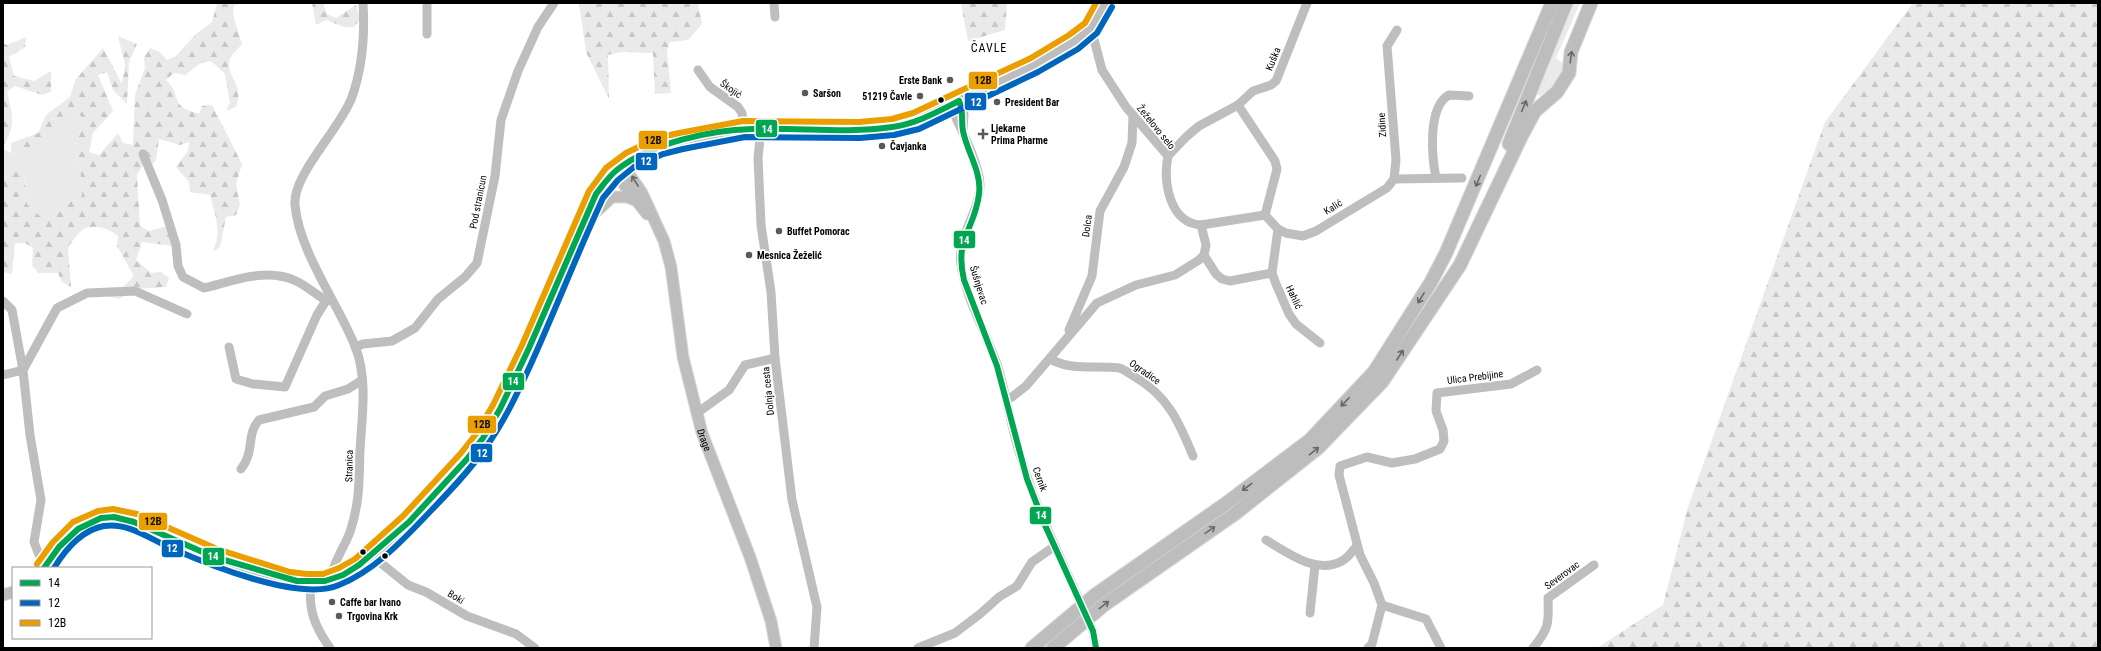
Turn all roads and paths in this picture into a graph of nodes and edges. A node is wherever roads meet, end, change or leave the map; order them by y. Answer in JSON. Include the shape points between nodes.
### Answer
{"nodes":[{"id":1,"x":362,"y":3,"type":"edge"},
{"id":2,"x":427,"y":3,"type":"edge"},
{"id":3,"x":554,"y":3,"type":"edge"},
{"id":4,"x":774,"y":3,"type":"edge"},
{"id":5,"x":1105,"y":3,"type":"edge"},
{"id":6,"x":1307,"y":3,"type":"edge"},
{"id":7,"x":1546,"y":3,"type":"edge"},
{"id":8,"x":1552,"y":3,"type":"edge"},
{"id":9,"x":1566,"y":3,"type":"edge"},
{"id":10,"x":1591,"y":3,"type":"edge"},
{"id":11,"x":775,"y":17,"type":"dead end"},
{"id":12,"x":1091,"y":28,"type":"junction"},
{"id":13,"x":1397,"y":30,"type":"dead end"},
{"id":14,"x":427,"y":34,"type":"dead end"},
{"id":15,"x":698,"y":70,"type":"dead end"},
{"id":16,"x":1470,"y":96,"type":"dead end"},
{"id":17,"x":955,"y":103,"type":"junction"},
{"id":18,"x":1238,"y":105,"type":"junction"},
{"id":19,"x":1133,"y":116,"type":"junction"},
{"id":20,"x":744,"y":129,"type":"junction"},
{"id":21,"x":761,"y":129,"type":"junction"},
{"id":22,"x":1493,"y":145,"type":"junction"},
{"id":23,"x":143,"y":154,"type":"dead end"},
{"id":24,"x":1168,"y":156,"type":"junction"},
{"id":25,"x":621,"y":166,"type":"junction"},
{"id":26,"x":1436,"y":178,"type":"junction"},
{"id":27,"x":1462,"y":178,"type":"dead end"},
{"id":28,"x":1394,"y":179,"type":"junction"},
{"id":29,"x":638,"y":201,"type":"junction"},
{"id":30,"x":1265,"y":215,"type":"junction"},
{"id":31,"x":583,"y":224,"type":"junction"},
{"id":32,"x":656,"y":225,"type":"junction"},
{"id":33,"x":1201,"y":225,"type":"junction"},
{"id":34,"x":1278,"y":229,"type":"junction"},
{"id":35,"x":1204,"y":255,"type":"junction"},
{"id":36,"x":1272,"y":273,"type":"junction"},
{"id":37,"x":1439,"y":294,"type":"junction"},
{"id":38,"x":328,"y":298,"type":"junction"},
{"id":39,"x":3,"y":301,"type":"edge"},
{"id":40,"x":187,"y":314,"type":"dead end"},
{"id":41,"x":1064,"y":341,"type":"junction"},
{"id":42,"x":1320,"y":344,"type":"dead end"},
{"id":43,"x":229,"y":347,"type":"dead end"},
{"id":44,"x":355,"y":347,"type":"junction"},
{"id":45,"x":775,"y":358,"type":"junction"},
{"id":46,"x":1050,"y":359,"type":"junction"},
{"id":47,"x":23,"y":370,"type":"junction"},
{"id":48,"x":1537,"y":370,"type":"dead end"},
{"id":49,"x":3,"y":375,"type":"edge"},
{"id":50,"x":362,"y":380,"type":"junction"},
{"id":51,"x":1006,"y":399,"type":"junction"},
{"id":52,"x":697,"y":413,"type":"junction"},
{"id":53,"x":1193,"y":456,"type":"dead end"},
{"id":54,"x":241,"y":469,"type":"dead end"},
{"id":55,"x":1266,"y":540,"type":"dead end"},
{"id":56,"x":1055,"y":546,"type":"junction"},
{"id":57,"x":1357,"y":546,"type":"junction"},
{"id":58,"x":371,"y":555,"type":"junction"},
{"id":59,"x":1315,"y":565,"type":"junction"},
{"id":60,"x":1594,"y":565,"type":"dead end"},
{"id":61,"x":44,"y":567,"type":"edge"},
{"id":62,"x":45,"y":567,"type":"edge"},
{"id":63,"x":330,"y":580,"type":"junction"},
{"id":64,"x":311,"y":584,"type":"junction"},
{"id":65,"x":1382,"y":605,"type":"junction"},
{"id":66,"x":1310,"y":613,"type":"dead end"},
{"id":67,"x":1372,"y":647,"type":"edge"},
{"id":68,"x":330,"y":648,"type":"edge"},
{"id":69,"x":535,"y":648,"type":"edge"},
{"id":70,"x":776,"y":648,"type":"edge"},
{"id":71,"x":814,"y":648,"type":"edge"},
{"id":72,"x":918,"y":648,"type":"edge"},
{"id":73,"x":1032,"y":648,"type":"edge"},
{"id":74,"x":1053,"y":648,"type":"edge"},
{"id":75,"x":1096,"y":648,"type":"edge"},
{"id":76,"x":1441,"y":648,"type":"edge"},
{"id":77,"x":1533,"y":648,"type":"edge"}],
"edges":[{"from":1,"to":38,"type":"street","name":"Stranica","via":[[365,34],[352,98],[300,180],[294,204],[301,232]]},
{"from":2,"to":14,"type":"street"},
{"from":3,"to":44,"type":"street","name":"Pod stranicun","via":[[535,33],[518,71],[501,120],[495,176],[477,263],[438,300],[415,328],[392,341]]},
{"from":4,"to":11,"type":"street"},
{"from":5,"to":12,"type":"main road"},
{"from":6,"to":18,"type":"street","name":"Kuška","via":[[1276,81],[1253,91]]},
{"from":7,"to":22,"type":"highway","via":[[1502,112]]},
{"from":8,"to":22,"type":"highway"},
{"from":37,"to":9,"type":"highway","one_way":true,"via":[[1501,162]]},
{"from":37,"to":10,"type":"highway","one_way":true,"via":[[1467,252],[1498,183],[1535,111],[1557,92],[1569,73],[1571,52]]},
{"from":12,"to":17,"type":"main road","via":[[1074,42],[1035,64]]},
{"from":12,"to":19,"type":"street","name":"Žeželovo selo","via":[[1102,70]]},
{"from":13,"to":28,"type":"street","name":"Zidine","via":[[1388,46],[1396,160]]},
{"from":15,"to":20,"type":"street","name":"Škojić","via":[[710,87],[738,107],[742,113]]},
{"from":16,"to":26,"type":"street","via":[[1449,95],[1440,105],[1432,137]]},
{"from":17,"to":21,"type":"main road","via":[[916,121],[893,127],[826,131]]},
{"from":17,"to":51,"type":"street","name":"Šušnjevac","via":[[964,114],[963,130],[980,183],[975,208],[960,248],[961,266]]},
{"from":18,"to":24,"type":"street","name":"Kuška","via":[[1199,126]]},
{"from":18,"to":30,"type":"street","via":[[1277,169]]},
{"from":19,"to":24,"type":"street","name":"Žeželovo selo"},
{"from":19,"to":41,"type":"street","name":"Dolca","via":[[1132,143],[1124,167],[1100,211],[1092,276]]},
{"from":20,"to":21,"type":"main road"},
{"from":20,"to":25,"type":"main road","via":[[660,146]]},
{"from":21,"to":45,"type":"street","name":"Dolnja cesta","via":[[758,158],[761,225],[771,292]]},
{"from":22,"to":73,"type":"highway","one_way":true,"via":[[1434,276],[1374,372],[1310,440],[1228,502],[1095,595]]},
{"from":23,"to":38,"type":"street","via":[[162,200],[183,277],[204,288],[247,277],[280,275]]},
{"from":24,"to":33,"type":"street","name":"Žeželovo selo","via":[[1168,196],[1186,221]]},
{"from":25,"to":29,"type":"main road","name":"Drage","via":[[619,178]]},
{"from":25,"to":31,"type":"main road","via":[[600,187]]},
{"from":32,"to":25,"type":"main road","name":"Drage","one_way":true,"via":[[642,193]]},
{"from":26,"to":27,"type":"street"},
{"from":26,"to":28,"type":"street"},
{"from":28,"to":34,"type":"street","name":"Kalić","via":[[1387,188],[1303,236]]},
{"from":29,"to":31,"type":"main road","via":[[627,197],[612,197]]},
{"from":29,"to":32,"type":"main road","name":"Drage"},
{"from":30,"to":33,"type":"street"},
{"from":30,"to":34,"type":"street","name":"Kalić"},
{"from":31,"to":58,"type":"main road","via":[[515,377],[482,438],[468,458],[412,519]]},
{"from":32,"to":52,"type":"main road","name":"Drage","via":[[664,241],[671,267],[683,357]]},
{"from":33,"to":35,"type":"street","via":[[1206,245]]},
{"from":34,"to":36,"type":"street"},
{"from":35,"to":36,"type":"street","via":[[1216,274],[1226,280]]},
{"from":35,"to":41,"type":"street","via":[[1175,275],[1136,285],[1105,297],[1089,310]]},
{"from":36,"to":42,"type":"street","name":"Hahlić","via":[[1289,314],[1296,324]]},
{"from":74,"to":37,"type":"highway","one_way":true,"via":[[1104,604],[1236,513],[1318,448],[1382,382]]},
{"from":38,"to":43,"type":"street","via":[[317,315],[285,387],[253,384],[236,379]]},
{"from":38,"to":44,"type":"street","name":"Stranica"},
{"from":39,"to":47,"type":"street","via":[[12,310]]},
{"from":40,"to":47,"type":"street","via":[[135,291],[86,293],[57,308]]},
{"from":41,"to":46,"type":"street"},
{"from":44,"to":50,"type":"street","name":"Stranica"},
{"from":45,"to":52,"type":"street","via":[[745,365],[730,390]]},
{"from":45,"to":71,"type":"street","name":"Dolnja cesta","via":[[792,500],[817,607]]},
{"from":46,"to":51,"type":"street","via":[[1020,392]]},
{"from":46,"to":53,"type":"street","name":"Ogradice","via":[[1065,366],[1120,368],[1142,381],[1163,398],[1179,422]]},
{"from":47,"to":49,"type":"street"},
{"from":47,"to":61,"type":"street","via":[[41,500],[34,542]]},
{"from":48,"to":57,"type":"street","name":"Ulica Prebijine","via":[[1511,384],[1437,393],[1436,410],[1444,441],[1440,449],[1415,459],[1392,463],[1368,457],[1340,466],[1339,475]]},
{"from":50,"to":54,"type":"street","via":[[348,389],[325,396],[314,407],[259,420],[254,425],[248,460]]},
{"from":50,"to":63,"type":"street","name":"Stranica","via":[[359,496],[350,532],[333,566]]},
{"from":51,"to":56,"type":"street","name":"Cernik","via":[[1020,457]]},
{"from":52,"to":70,"type":"main road","name":"Drage","via":[[702,433],[750,557],[771,621]]},
{"from":55,"to":59,"type":"street","via":[[1297,559]]},
{"from":56,"to":72,"type":"street","via":[[1032,562],[1017,586],[999,597],[980,614],[955,632]]},
{"from":56,"to":75,"type":"street","name":"Cernik","bridge":true,"via":[[1093,631]]},
{"from":57,"to":59,"type":"street","via":[[1343,561],[1329,566]]},
{"from":57,"to":65,"type":"street"},
{"from":58,"to":63,"type":"main road","via":[[343,576]]},
{"from":58,"to":69,"type":"street","name":"Boki","via":[[408,585],[440,599],[467,616],[516,634]]},
{"from":59,"to":66,"type":"street"},
{"from":60,"to":77,"type":"street","name":"Severovac","via":[[1548,598],[1546,632]]},
{"from":62,"to":64,"type":"main road","via":[[57,548],[73,532],[92,521],[114,517],[126,519],[222,560],[280,578]]},
{"from":63,"to":64,"type":"main road"},
{"from":64,"to":68,"type":"street","via":[[309,597],[312,617]]},
{"from":65,"to":67,"type":"street"},
{"from":65,"to":76,"type":"street","via":[[1426,619]]}]}
